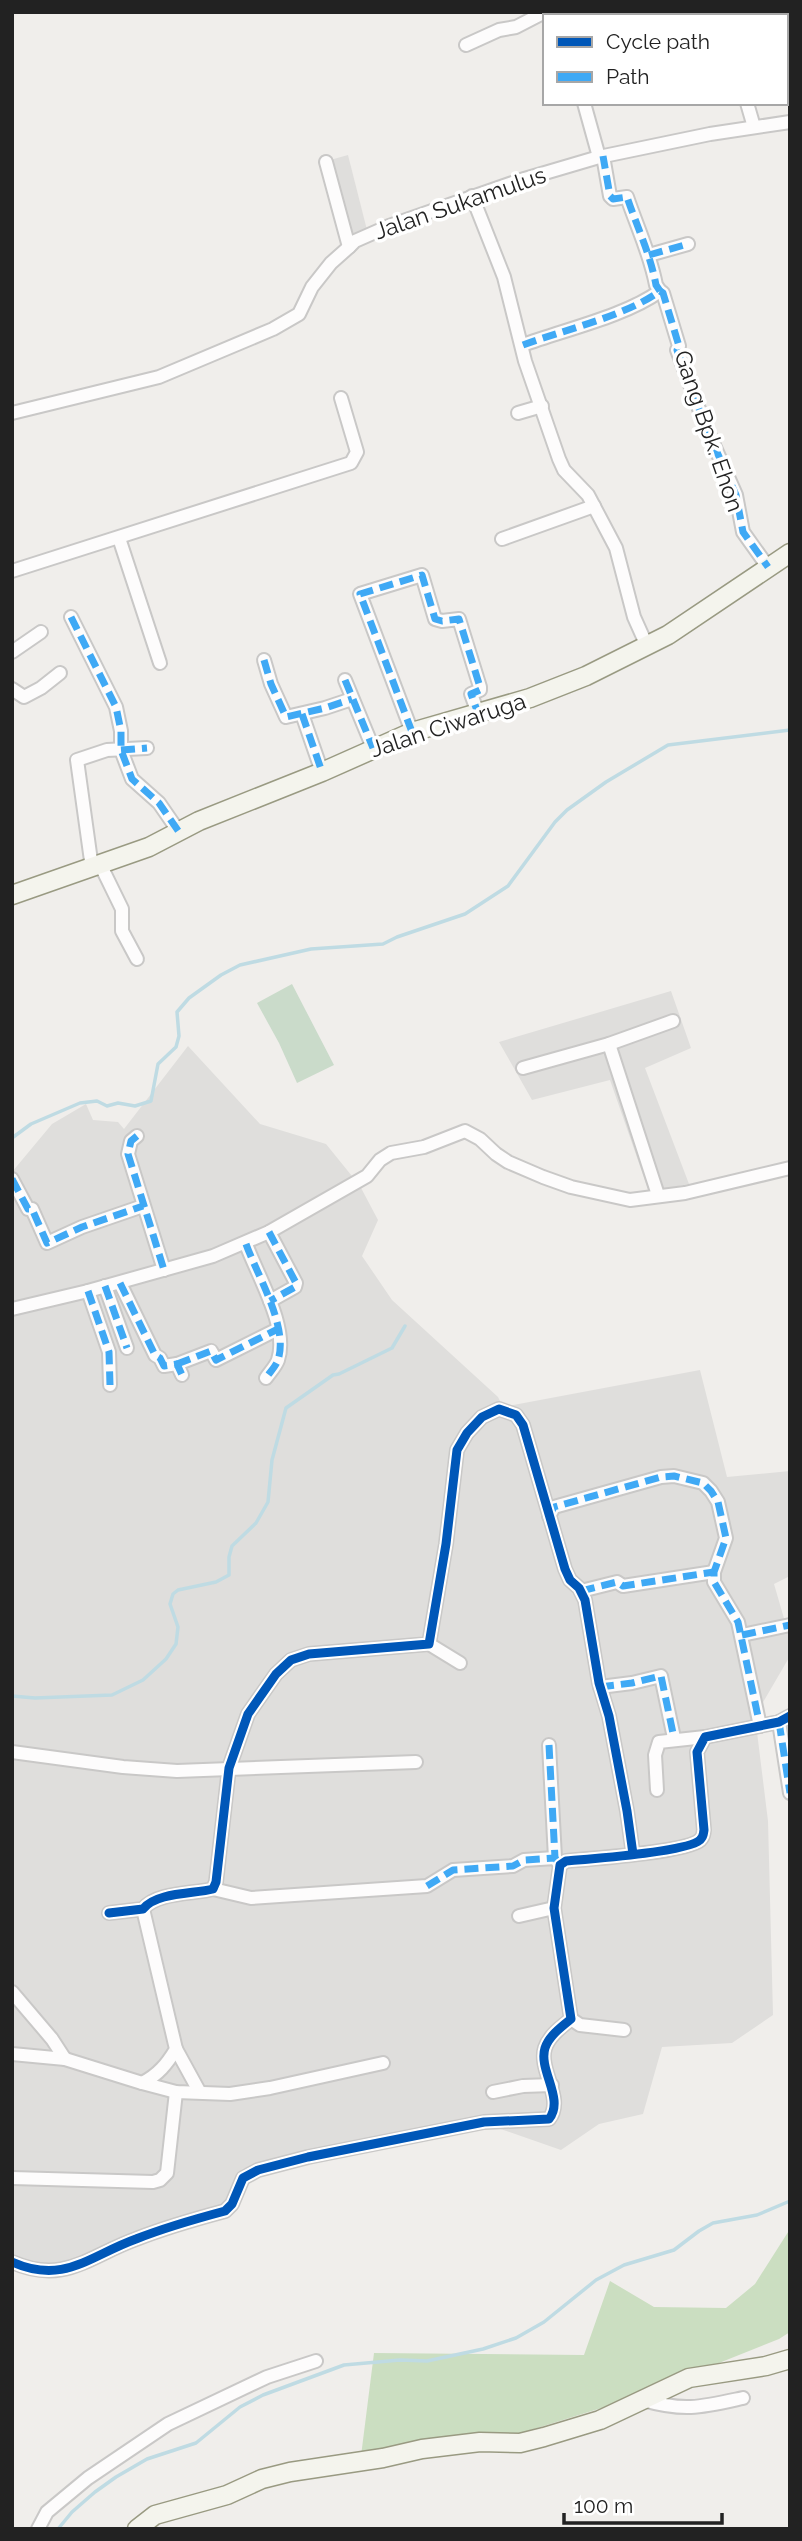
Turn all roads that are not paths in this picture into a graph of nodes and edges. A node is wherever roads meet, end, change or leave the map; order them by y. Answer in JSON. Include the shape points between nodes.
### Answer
{"nodes":[{"id":1,"x":545,"y":12,"type":"edge"},
{"id":2,"x":667,"y":12,"type":"edge"},
{"id":3,"x":679,"y":12,"type":"edge"},
{"id":4,"x":466,"y":45,"type":"dead end"},
{"id":5,"x":585,"y":105,"type":"edge"},
{"id":6,"x":748,"y":105,"type":"edge"},
{"id":7,"x":790,"y":122,"type":"edge"},
{"id":8,"x":754,"y":127,"type":"junction"},
{"id":9,"x":601,"y":157,"type":"junction"},
{"id":10,"x":326,"y":162,"type":"dead end"},
{"id":11,"x":472,"y":196,"type":"junction"},
{"id":12,"x":688,"y":244,"type":"dead end"},
{"id":13,"x":349,"y":247,"type":"junction"},
{"id":14,"x":649,"y":255,"type":"junction"},
{"id":15,"x":660,"y":291,"type":"junction"},
{"id":16,"x":523,"y":345,"type":"junction"},
{"id":17,"x":341,"y":398,"type":"dead end"},
{"id":18,"x":541,"y":406,"type":"junction"},
{"id":19,"x":12,"y":413,"type":"edge"},
{"id":20,"x":518,"y":414,"type":"dead end"},
{"id":21,"x":594,"y":506,"type":"junction"},
{"id":22,"x":119,"y":538,"type":"junction"},
{"id":23,"x":502,"y":539,"type":"dead end"},
{"id":24,"x":790,"y":553,"type":"edge"},
{"id":25,"x":768,"y":567,"type":"junction"},
{"id":26,"x":12,"y":571,"type":"edge"},
{"id":27,"x":71,"y":617,"type":"dead end"},
{"id":28,"x":41,"y":632,"type":"dead end"},
{"id":29,"x":648,"y":646,"type":"junction"},
{"id":30,"x":12,"y":652,"type":"edge"},
{"id":31,"x":264,"y":660,"type":"dead end"},
{"id":32,"x":160,"y":663,"type":"dead end"},
{"id":33,"x":60,"y":673,"type":"dead end"},
{"id":34,"x":345,"y":680,"type":"dead end"},
{"id":35,"x":12,"y":689,"type":"edge"},
{"id":36,"x":352,"y":699,"type":"junction"},
{"id":37,"x":478,"y":713,"type":"junction"},
{"id":38,"x":302,"y":714,"type":"junction"},
{"id":39,"x":412,"y":732,"type":"junction"},
{"id":40,"x":147,"y":748,"type":"dead end"},
{"id":41,"x":373,"y":748,"type":"junction"},
{"id":42,"x":121,"y":750,"type":"junction"},
{"id":43,"x":322,"y":772,"type":"junction"},
{"id":44,"x":178,"y":832,"type":"junction"},
{"id":45,"x":97,"y":867,"type":"junction"},
{"id":46,"x":12,"y":895,"type":"edge"},
{"id":47,"x":137,"y":959,"type":"dead end"},
{"id":48,"x":673,"y":1021,"type":"dead end"},
{"id":49,"x":609,"y":1044,"type":"junction"},
{"id":50,"x":523,"y":1068,"type":"dead end"},
{"id":51,"x":137,"y":1136,"type":"dead end"},
{"id":52,"x":790,"y":1168,"type":"edge"},
{"id":53,"x":12,"y":1179,"type":"edge"},
{"id":54,"x":659,"y":1195,"type":"junction"},
{"id":55,"x":144,"y":1206,"type":"junction"},
{"id":56,"x":270,"y":1232,"type":"junction"},
{"id":57,"x":246,"y":1244,"type":"junction"},
{"id":58,"x":164,"y":1270,"type":"junction"},
{"id":59,"x":120,"y":1283,"type":"junction"},
{"id":60,"x":105,"y":1286,"type":"junction"},
{"id":61,"x":88,"y":1291,"type":"junction"},
{"id":62,"x":270,"y":1301,"type":"junction"},
{"id":63,"x":12,"y":1309,"type":"edge"},
{"id":64,"x":278,"y":1329,"type":"junction"},
{"id":65,"x":127,"y":1348,"type":"dead end"},
{"id":66,"x":266,"y":1378,"type":"dead end"},
{"id":67,"x":110,"y":1385,"type":"dead end"},
{"id":68,"x":549,"y":1516,"type":"junction"},
{"id":69,"x":714,"y":1572,"type":"junction"},
{"id":70,"x":581,"y":1591,"type":"junction"},
{"id":71,"x":790,"y":1625,"type":"edge"},
{"id":72,"x":742,"y":1635,"type":"junction"},
{"id":73,"x":429,"y":1644,"type":"junction"},
{"id":74,"x":460,"y":1663,"type":"dead end"},
{"id":75,"x":600,"y":1687,"type":"junction"},
{"id":76,"x":784,"y":1719,"type":"edge"},
{"id":77,"x":760,"y":1726,"type":"junction"},
{"id":78,"x":705,"y":1737,"type":"junction"},
{"id":79,"x":674,"y":1738,"type":"junction"},
{"id":80,"x":549,"y":1745,"type":"dead end"},
{"id":81,"x":12,"y":1752,"type":"edge"},
{"id":82,"x":416,"y":1762,"type":"dead end"},
{"id":83,"x":229,"y":1768,"type":"junction"},
{"id":84,"x":657,"y":1790,"type":"dead end"},
{"id":85,"x":790,"y":1793,"type":"edge"},
{"id":86,"x":633,"y":1854,"type":"junction"},
{"id":87,"x":558,"y":1861,"type":"junction"},
{"id":88,"x":213,"y":1889,"type":"junction"},
{"id":89,"x":554,"y":1908,"type":"junction"},
{"id":90,"x":143,"y":1909,"type":"junction"},
{"id":91,"x":109,"y":1913,"type":"dead end"},
{"id":92,"x":519,"y":1916,"type":"dead end"},
{"id":93,"x":12,"y":1992,"type":"edge"},
{"id":94,"x":571,"y":2019,"type":"junction"},
{"id":95,"x":624,"y":2030,"type":"dead end"},
{"id":96,"x":176,"y":2049,"type":"junction"},
{"id":97,"x":12,"y":2054,"type":"edge"},
{"id":98,"x":65,"y":2059,"type":"junction"},
{"id":99,"x":383,"y":2063,"type":"dead end"},
{"id":100,"x":142,"y":2083,"type":"junction"},
{"id":101,"x":552,"y":2085,"type":"junction"},
{"id":102,"x":199,"y":2091,"type":"junction"},
{"id":103,"x":176,"y":2092,"type":"junction"},
{"id":104,"x":493,"y":2092,"type":"dead end"},
{"id":105,"x":12,"y":2178,"type":"edge"},
{"id":106,"x":12,"y":2262,"type":"edge"},
{"id":107,"x":790,"y":2359,"type":"edge"},
{"id":108,"x":316,"y":2361,"type":"dead end"},
{"id":109,"x":743,"y":2398,"type":"dead end"},
{"id":110,"x":643,"y":2400,"type":"junction"},
{"id":111,"x":38,"y":2529,"type":"edge"},
{"id":112,"x":137,"y":2529,"type":"edge"}],
"edges":[{"from":1,"to":4,"type":"street"},
{"from":2,"to":3,"type":"street"},
{"from":5,"to":9,"type":"street"},
{"from":6,"to":8,"type":"street"},
{"from":7,"to":8,"type":"street","name":"Jalan Sukamulus"},
{"from":8,"to":9,"type":"street","name":"Jalan Sukamulus"},
{"from":9,"to":11,"type":"street","name":"Jalan Sukamulus"},
{"from":9,"to":14,"type":"street","name":"Gang Bpk. Ehon","via":[[610,196],[626,197]]},
{"from":10,"to":13,"type":"street"},
{"from":11,"to":13,"type":"street","name":"Jalan Sukamulus","via":[[388,226]]},
{"from":11,"to":16,"type":"street","via":[[504,276]]},
{"from":12,"to":14,"type":"street"},
{"from":13,"to":19,"type":"street","name":"Jalan Sukamulus","via":[[312,287],[299,314],[273,329],[159,377]]},
{"from":14,"to":15,"type":"street","name":"Gang Bpk. Ehon"},
{"from":15,"to":16,"type":"street","via":[[620,312]]},
{"from":15,"to":25,"type":"street","name":"Gang Bpk. Ehon","via":[[667,302],[677,350],[736,495],[743,532]]},
{"from":16,"to":18,"type":"street"},
{"from":17,"to":22,"type":"street","via":[[357,452],[351,463]]},
{"from":18,"to":20,"type":"street"},
{"from":18,"to":21,"type":"street","via":[[564,470]]},
{"from":21,"to":23,"type":"street"},
{"from":21,"to":29,"type":"street","via":[[616,548],[634,617]]},
{"from":22,"to":26,"type":"street"},
{"from":22,"to":32,"type":"street"},
{"from":24,"to":25,"type":"street","name":"Jalan Ciwaruga"},
{"from":25,"to":29,"type":"street","name":"Jalan Ciwaruga"},
{"from":27,"to":42,"type":"street","via":[[116,707]]},
{"from":28,"to":30,"type":"street"},
{"from":29,"to":37,"type":"street","name":"Jalan Ciwaruga","via":[[552,689]]},
{"from":31,"to":38,"type":"street","via":[[283,712],[286,716]]},
{"from":33,"to":35,"type":"street","via":[[24,697]]},
{"from":34,"to":36,"type":"street"},
{"from":36,"to":38,"type":"street"},
{"from":36,"to":41,"type":"street"},
{"from":37,"to":39,"type":"street","name":"Jalan Ciwaruga"},
{"from":37,"to":39,"type":"street","via":[[471,694],[480,687],[459,619],[435,619],[422,575],[395,582],[360,594]]},
{"from":38,"to":43,"type":"street"},
{"from":39,"to":41,"type":"street","name":"Jalan Ciwaruga"},
{"from":40,"to":42,"type":"street"},
{"from":41,"to":43,"type":"street","name":"Jalan Ciwaruga"},
{"from":42,"to":44,"type":"street","via":[[132,779],[159,803]]},
{"from":42,"to":45,"type":"street","via":[[77,760]]},
{"from":43,"to":44,"type":"street","name":"Jalan Ciwaruga"},
{"from":44,"to":45,"type":"street","name":"Jalan Ciwaruga"},
{"from":45,"to":46,"type":"street","name":"Jalan Ciwaruga"},
{"from":45,"to":47,"type":"street","via":[[122,909],[122,931]]},
{"from":48,"to":49,"type":"street"},
{"from":49,"to":50,"type":"street"},
{"from":49,"to":54,"type":"street"},
{"from":51,"to":55,"type":"street","via":[[128,1154]]},
{"from":52,"to":54,"type":"street"},
{"from":53,"to":55,"type":"street","via":[[40,1222],[47,1243]]},
{"from":54,"to":56,"type":"street","via":[[624,1199],[543,1177],[508,1162],[465,1131],[424,1147],[391,1153],[367,1176]]},
{"from":55,"to":58,"type":"street"},
{"from":56,"to":57,"type":"street"},
{"from":56,"to":62,"type":"street","via":[[296,1283]]},
{"from":57,"to":58,"type":"street"},
{"from":57,"to":62,"type":"street"},
{"from":58,"to":59,"type":"street"},
{"from":59,"to":60,"type":"street"},
{"from":59,"to":64,"type":"street","via":[[164,1366],[179,1370],[211,1351],[216,1360]]},
{"from":60,"to":61,"type":"street"},
{"from":60,"to":65,"type":"street"},
{"from":61,"to":63,"type":"street"},
{"from":61,"to":67,"type":"street","via":[[110,1352]]},
{"from":62,"to":64,"type":"street"},
{"from":64,"to":66,"type":"street","via":[[278,1362]]},
{"from":68,"to":69,"type":"street","via":[[554,1507],[661,1477],[703,1483],[718,1502],[726,1538]]},
{"from":68,"to":70,"type":"street","via":[[565,1569]]},
{"from":68,"to":73,"type":"street","via":[[523,1425],[507,1410],[482,1417],[457,1450]]},
{"from":69,"to":70,"type":"street","via":[[623,1586],[617,1582]]},
{"from":69,"to":72,"type":"street","via":[[713,1583]]},
{"from":70,"to":75,"type":"street"},
{"from":71,"to":72,"type":"street"},
{"from":72,"to":77,"type":"street"},
{"from":73,"to":74,"type":"street"},
{"from":73,"to":83,"type":"street","via":[[309,1654],[291,1660],[248,1714]]},
{"from":75,"to":79,"type":"street","via":[[661,1676]]},
{"from":75,"to":86,"type":"street"},
{"from":76,"to":77,"type":"street"},
{"from":76,"to":85,"type":"street"},
{"from":77,"to":78,"type":"street"},
{"from":78,"to":79,"type":"street"},
{"from":78,"to":86,"type":"street","via":[[697,1752],[701,1839]]},
{"from":79,"to":84,"type":"street","via":[[659,1742],[655,1749]]},
{"from":80,"to":87,"type":"street"},
{"from":81,"to":83,"type":"street","via":[[177,1771]]},
{"from":82,"to":83,"type":"street"},
{"from":83,"to":88,"type":"street"},
{"from":86,"to":87,"type":"street"},
{"from":87,"to":88,"type":"street","via":[[524,1860],[513,1866],[453,1870],[426,1886],[251,1898]]},
{"from":87,"to":89,"type":"street"},
{"from":88,"to":90,"type":"street","via":[[156,1900]]},
{"from":89,"to":92,"type":"street"},
{"from":89,"to":94,"type":"street"},
{"from":90,"to":91,"type":"street"},
{"from":90,"to":96,"type":"street"},
{"from":93,"to":98,"type":"street"},
{"from":94,"to":95,"type":"street","via":[[580,2025]]},
{"from":94,"to":101,"type":"street","via":[[545,2049]]},
{"from":96,"to":100,"type":"street","via":[[155,2077]]},
{"from":96,"to":102,"type":"street"},
{"from":97,"to":98,"type":"street"},
{"from":98,"to":100,"type":"street"},
{"from":99,"to":102,"type":"street","via":[[270,2088],[230,2094]]},
{"from":100,"to":103,"type":"street"},
{"from":101,"to":104,"type":"street"},
{"from":101,"to":106,"type":"street","via":[[554,2109],[549,2119],[484,2122],[271,2167],[247,2174],[225,2211],[136,2238],[62,2270],[34,2271]]},
{"from":102,"to":103,"type":"street"},
{"from":103,"to":105,"type":"street","via":[[167,2173],[160,2180]]},
{"from":107,"to":110,"type":"street","via":[[689,2378]]},
{"from":108,"to":111,"type":"street","via":[[267,2377],[168,2424],[80,2485],[47,2512]]},
{"from":109,"to":110,"type":"street","via":[[695,2409]]},
{"from":110,"to":112,"type":"street","via":[[600,2420],[520,2443],[422,2449],[262,2479],[228,2495],[155,2515]]}]}
